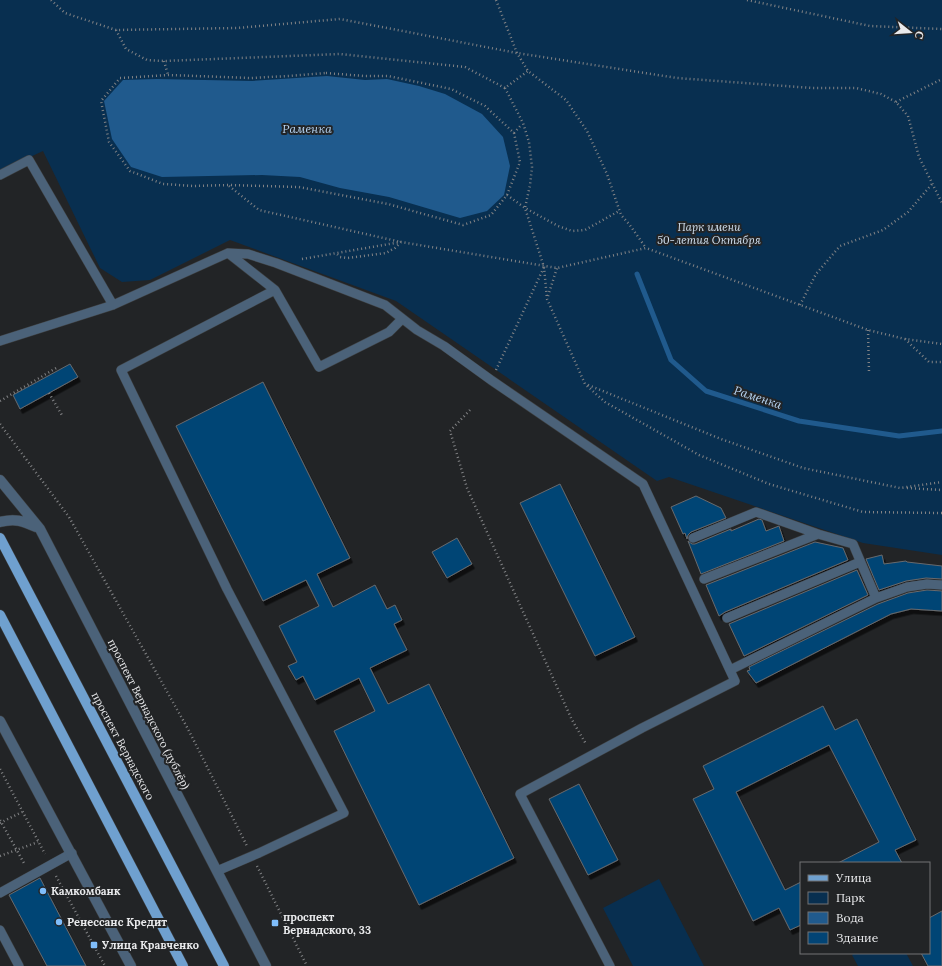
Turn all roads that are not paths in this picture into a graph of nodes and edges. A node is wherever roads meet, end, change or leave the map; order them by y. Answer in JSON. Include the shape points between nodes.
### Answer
{"nodes":[{"id":1,"x":0,"y":175,"type":"edge"},
{"id":2,"x":228,"y":253,"type":"junction"},
{"id":3,"x":275,"y":290,"type":"junction"},
{"id":4,"x":113,"y":305,"type":"junction"},
{"id":5,"x":402,"y":319,"type":"junction"},
{"id":6,"x":0,"y":341,"type":"edge"},
{"id":7,"x":0,"y":480,"type":"edge"},
{"id":8,"x":0,"y":522,"type":"edge"},
{"id":9,"x":40,"y":529,"type":"junction"},
{"id":10,"x":818,"y":534,"type":"junction"},
{"id":11,"x":0,"y":538,"type":"edge"},
{"id":12,"x":692,"y":538,"type":"dead end"},
{"id":13,"x":860,"y":562,"type":"junction"},
{"id":14,"x":704,"y":579,"type":"dead end"},
{"id":15,"x":942,"y":585,"type":"edge"},
{"id":16,"x":876,"y":598,"type":"junction"},
{"id":17,"x":0,"y":615,"type":"edge"},
{"id":18,"x":728,"y":618,"type":"dead end"},
{"id":19,"x":730,"y":670,"type":"junction"},
{"id":20,"x":0,"y":721,"type":"edge"},
{"id":21,"x":3,"y":733,"type":"edge"},
{"id":22,"x":72,"y":853,"type":"junction"},
{"id":23,"x":217,"y":871,"type":"junction"},
{"id":24,"x":0,"y":893,"type":"edge"},
{"id":25,"x":0,"y":930,"type":"edge"},
{"id":26,"x":19,"y":966,"type":"edge"},
{"id":27,"x":131,"y":966,"type":"edge"},
{"id":28,"x":183,"y":966,"type":"edge"},
{"id":29,"x":224,"y":966,"type":"edge"},
{"id":30,"x":266,"y":966,"type":"edge"},
{"id":31,"x":610,"y":966,"type":"edge"}],
"edges":[{"from":1,"to":4,"type":"lane","via":[[29,160]]},
{"from":2,"to":3,"type":"lane"},
{"from":2,"to":4,"type":"lane"},
{"from":2,"to":5,"type":"lane","via":[[248,254],[276,263],[385,305]]},
{"from":3,"to":5,"type":"lane","via":[[319,367],[389,332]]},
{"from":3,"to":23,"type":"lane","via":[[121,370],[227,589],[344,813]]},
{"from":4,"to":6,"type":"lane"},
{"from":5,"to":19,"type":"lane","via":[[643,484]]},
{"from":7,"to":9,"type":"street","name":"проспект Вернадского (дублёр)"},
{"from":8,"to":9,"type":"street","via":[[23,521]]},
{"from":9,"to":23,"type":"street","name":"проспект Вернадского (дублёр)"},
{"from":10,"to":12,"type":"lane","via":[[756,512]]},
{"from":10,"to":13,"type":"lane","via":[[853,544]]},
{"from":10,"to":14,"type":"lane"},
{"from":11,"to":29,"type":"main road","name":"проспект Вернадского"},
{"from":13,"to":16,"type":"lane"},
{"from":13,"to":18,"type":"lane"},
{"from":15,"to":16,"type":"lane","via":[[906,587]]},
{"from":16,"to":19,"type":"lane"},
{"from":17,"to":28,"type":"main road"},
{"from":19,"to":31,"type":"lane","via":[[735,681],[520,794]]},
{"from":20,"to":21,"type":"street"},
{"from":21,"to":22,"type":"street"},
{"from":22,"to":24,"type":"lane"},
{"from":22,"to":27,"type":"street"},
{"from":23,"to":30,"type":"street","name":"проспект Вернадского (дублёр)"},
{"from":25,"to":26,"type":"lane"}]}
